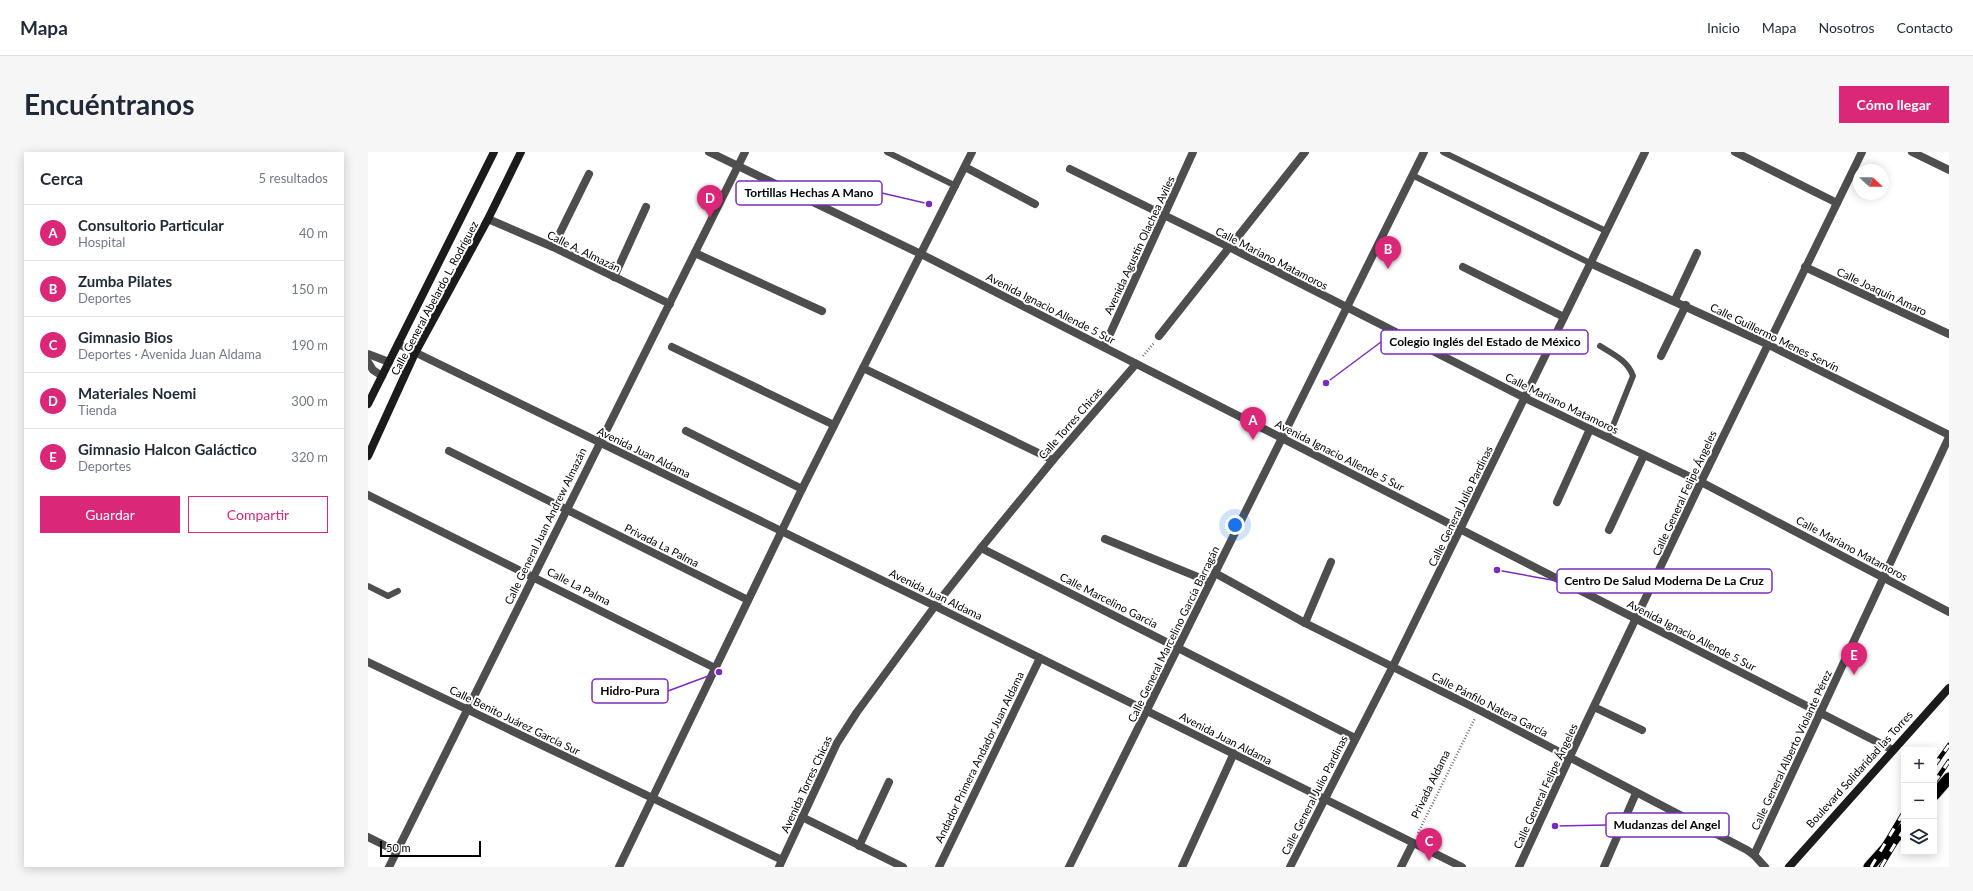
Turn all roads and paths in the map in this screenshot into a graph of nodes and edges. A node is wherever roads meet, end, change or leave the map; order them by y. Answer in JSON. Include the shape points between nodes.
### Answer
{"nodes":[{"id":1,"x":494,"y":152,"type":"edge"},
{"id":2,"x":521,"y":152,"type":"edge"},
{"id":3,"x":709,"y":152,"type":"edge"},
{"id":4,"x":744,"y":152,"type":"edge"},
{"id":5,"x":887,"y":152,"type":"edge"},
{"id":6,"x":972,"y":152,"type":"edge"},
{"id":7,"x":1193,"y":152,"type":"edge"},
{"id":8,"x":1304,"y":152,"type":"edge"},
{"id":9,"x":1424,"y":152,"type":"edge"},
{"id":10,"x":1444,"y":152,"type":"edge"},
{"id":11,"x":1645,"y":152,"type":"edge"},
{"id":12,"x":1735,"y":152,"type":"edge"},
{"id":13,"x":1862,"y":152,"type":"edge"},
{"id":14,"x":1912,"y":152,"type":"edge"},
{"id":15,"x":738,"y":166,"type":"junction"},
{"id":16,"x":965,"y":167,"type":"junction"},
{"id":17,"x":1070,"y":169,"type":"dead end"},
{"id":18,"x":1949,"y":170,"type":"edge"},
{"id":19,"x":589,"y":174,"type":"dead end"},
{"id":20,"x":1412,"y":175,"type":"junction"},
{"id":21,"x":956,"y":186,"type":"junction"},
{"id":22,"x":1837,"y":203,"type":"junction"},
{"id":23,"x":1035,"y":204,"type":"dead end"},
{"id":24,"x":646,"y":207,"type":"dead end"},
{"id":25,"x":1163,"y":216,"type":"junction"},
{"id":26,"x":488,"y":219,"type":"junction"},
{"id":27,"x":1606,"y":231,"type":"junction"},
{"id":28,"x":553,"y":247,"type":"junction"},
{"id":29,"x":1230,"y":247,"type":"junction"},
{"id":30,"x":1697,"y":253,"type":"dead end"},
{"id":31,"x":695,"y":254,"type":"junction"},
{"id":32,"x":920,"y":254,"type":"junction"},
{"id":33,"x":1590,"y":263,"type":"junction"},
{"id":34,"x":1463,"y":267,"type":"dead end"},
{"id":35,"x":1805,"y":267,"type":"junction"},
{"id":36,"x":614,"y":277,"type":"junction"},
{"id":37,"x":1675,"y":300,"type":"junction"},
{"id":38,"x":670,"y":304,"type":"junction"},
{"id":39,"x":1686,"y":306,"type":"junction"},
{"id":40,"x":1346,"y":308,"type":"junction"},
{"id":41,"x":822,"y":311,"type":"dead end"},
{"id":42,"x":1564,"y":317,"type":"junction"},
{"id":43,"x":1949,"y":334,"type":"edge"},
{"id":44,"x":1159,"y":336,"type":"joint"},
{"id":45,"x":398,"y":344,"type":"junction"},
{"id":46,"x":1767,"y":344,"type":"junction"},
{"id":47,"x":1104,"y":346,"type":"junction"},
{"id":48,"x":1600,"y":346,"type":"dead end"},
{"id":49,"x":672,"y":347,"type":"dead end"},
{"id":50,"x":415,"y":353,"type":"junction"},
{"id":51,"x":368,"y":354,"type":"edge"},
{"id":52,"x":1661,"y":356,"type":"dead end"},
{"id":53,"x":368,"y":362,"type":"edge"},
{"id":54,"x":389,"y":362,"type":"junction"},
{"id":55,"x":1136,"y":364,"type":"junction"},
{"id":56,"x":862,"y":368,"type":"junction"},
{"id":57,"x":382,"y":376,"type":"junction"},
{"id":58,"x":1524,"y":398,"type":"junction"},
{"id":59,"x":368,"y":404,"type":"edge"},
{"id":60,"x":834,"y":426,"type":"junction"},
{"id":61,"x":1590,"y":429,"type":"junction"},
{"id":62,"x":686,"y":431,"type":"dead end"},
{"id":63,"x":1949,"y":436,"type":"edge"},
{"id":64,"x":1283,"y":438,"type":"junction"},
{"id":65,"x":1608,"y":438,"type":"junction"},
{"id":66,"x":599,"y":442,"type":"junction"},
{"id":67,"x":449,"y":451,"type":"dead end"},
{"id":68,"x":1644,"y":455,"type":"junction"},
{"id":69,"x":368,"y":456,"type":"edge"},
{"id":70,"x":1053,"y":460,"type":"junction"},
{"id":71,"x":1701,"y":482,"type":"junction"},
{"id":72,"x":802,"y":489,"type":"junction"},
{"id":73,"x":368,"y":495,"type":"edge"},
{"id":74,"x":1557,"y":502,"type":"dead end"},
{"id":75,"x":566,"y":509,"type":"junction"},
{"id":76,"x":1461,"y":529,"type":"junction"},
{"id":77,"x":1609,"y":530,"type":"dead end"},
{"id":78,"x":781,"y":532,"type":"junction"},
{"id":79,"x":1105,"y":538,"type":"dead end"},
{"id":80,"x":981,"y":548,"type":"junction"},
{"id":81,"x":1331,"y":562,"type":"dead end"},
{"id":82,"x":1215,"y":573,"type":"junction"},
{"id":83,"x":533,"y":575,"type":"junction"},
{"id":84,"x":1884,"y":578,"type":"junction"},
{"id":85,"x":1210,"y":582,"type":"junction"},
{"id":86,"x":368,"y":586,"type":"edge"},
{"id":87,"x":398,"y":592,"type":"dead end"},
{"id":88,"x":748,"y":600,"type":"junction"},
{"id":89,"x":935,"y":606,"type":"junction"},
{"id":90,"x":1949,"y":612,"type":"edge"},
{"id":91,"x":1636,"y":619,"type":"junction"},
{"id":92,"x":1306,"y":623,"type":"junction"},
{"id":93,"x":1178,"y":647,"type":"junction"},
{"id":94,"x":1040,"y":658,"type":"junction"},
{"id":95,"x":368,"y":662,"type":"edge"},
{"id":96,"x":1393,"y":666,"type":"junction"},
{"id":97,"x":715,"y":668,"type":"junction"},
{"id":98,"x":1949,"y":688,"type":"edge"},
{"id":99,"x":1594,"y":707,"type":"junction"},
{"id":100,"x":467,"y":708,"type":"junction"},
{"id":101,"x":1147,"y":710,"type":"junction"},
{"id":102,"x":1479,"y":710,"type":"junction"},
{"id":103,"x":856,"y":712,"type":"joint"},
{"id":104,"x":1821,"y":713,"type":"junction"},
{"id":105,"x":1642,"y":730,"type":"dead end"},
{"id":106,"x":1355,"y":738,"type":"junction"},
{"id":107,"x":1893,"y":750,"type":"junction"},
{"id":108,"x":1234,"y":753,"type":"junction"},
{"id":109,"x":1569,"y":758,"type":"junction"},
{"id":110,"x":1949,"y":778,"type":"edge"},
{"id":111,"x":889,"y":782,"type":"dead end"},
{"id":112,"x":1937,"y":792,"type":"edge"},
{"id":113,"x":1636,"y":793,"type":"junction"},
{"id":114,"x":652,"y":798,"type":"junction"},
{"id":115,"x":1324,"y":799,"type":"junction"},
{"id":116,"x":802,"y":817,"type":"junction"},
{"id":117,"x":1901,"y":831,"type":"edge"},
{"id":118,"x":368,"y":837,"type":"edge"},
{"id":119,"x":1413,"y":843,"type":"junction"},
{"id":120,"x":859,"y":846,"type":"junction"},
{"id":121,"x":396,"y":851,"type":"junction"},
{"id":122,"x":1754,"y":855,"type":"junction"},
{"id":123,"x":781,"y":864,"type":"edge"},
{"id":124,"x":389,"y":867,"type":"edge"},
{"id":125,"x":619,"y":867,"type":"edge"},
{"id":126,"x":903,"y":867,"type":"edge"},
{"id":127,"x":939,"y":867,"type":"edge"},
{"id":128,"x":1069,"y":867,"type":"edge"},
{"id":129,"x":1182,"y":867,"type":"edge"},
{"id":130,"x":1290,"y":867,"type":"edge"},
{"id":131,"x":1402,"y":867,"type":"edge"},
{"id":132,"x":1462,"y":867,"type":"edge"},
{"id":133,"x":1519,"y":867,"type":"edge"},
{"id":134,"x":1604,"y":867,"type":"edge"},
{"id":135,"x":1765,"y":867,"type":"edge"},
{"id":136,"x":1789,"y":867,"type":"edge"},
{"id":137,"x":1869,"y":867,"type":"edge"}],
"edges":[{"from":1,"to":45,"type":"main road","name":"Calle General Abelardo L. Rodríguez"},
{"from":2,"to":26,"type":"main road","name":"Calle General Abelardo L. Rodríguez"},
{"from":3,"to":15,"type":"street","name":"Avenida Ignacio Allende 5 Sur"},
{"from":4,"to":15,"type":"street","name":"Calle General Juan Andrew Almazán"},
{"from":5,"to":21,"type":"lane"},
{"from":6,"to":16,"type":"street"},
{"from":7,"to":25,"type":"street","name":"Avenida Agustin Olachea Aviles"},
{"from":8,"to":29,"type":"street"},
{"from":9,"to":20,"type":"street","name":"Calle General Marcelino García Barragán"},
{"from":10,"to":27,"type":"lane"},
{"from":11,"to":27,"type":"street","name":"Calle General Julio Pardinas"},
{"from":12,"to":22,"type":"street"},
{"from":13,"to":22,"type":"street","name":"Calle General Felipe Ángeles"},
{"from":14,"to":18,"type":"street"},
{"from":15,"to":31,"type":"street","name":"Calle General Juan Andrew Almazán"},
{"from":15,"to":32,"type":"street","name":"Avenida Ignacio Allende 5 Sur"},
{"from":16,"to":21,"type":"street"},
{"from":16,"to":23,"type":"street"},
{"from":17,"to":25,"type":"street","name":"Calle Mariano Matamoros"},
{"from":19,"to":28,"type":"street"},
{"from":20,"to":33,"type":"lane"},
{"from":20,"to":40,"type":"street","name":"Calle General Marcelino García Barragán"},
{"from":21,"to":32,"type":"street"},
{"from":22,"to":35,"type":"street","name":"Calle General Felipe Ángeles"},
{"from":24,"to":36,"type":"street"},
{"from":25,"to":29,"type":"street","name":"Calle Mariano Matamoros"},
{"from":25,"to":47,"type":"street","name":"Avenida Agustin Olachea Aviles"},
{"from":26,"to":28,"type":"street","name":"Calle A. Almazán"},
{"from":26,"to":50,"type":"main road","name":"Calle General Abelardo L. Rodríguez"},
{"from":27,"to":33,"type":"street","name":"Calle General Julio Pardinas"},
{"from":28,"to":36,"type":"street","name":"Calle A. Almazán"},
{"from":29,"to":40,"type":"street","name":"Calle Mariano Matamoros"},
{"from":29,"to":44,"type":"street"},
{"from":30,"to":37,"type":"street"},
{"from":31,"to":38,"type":"street","name":"Calle General Juan Andrew Almazán"},
{"from":31,"to":41,"type":"street"},
{"from":32,"to":47,"type":"street","name":"Avenida Ignacio Allende 5 Sur"},
{"from":32,"to":56,"type":"street"},
{"from":33,"to":37,"type":"street","name":"Calle Guillermo Menes Servín"},
{"from":33,"to":42,"type":"street","name":"Calle General Julio Pardinas"},
{"from":34,"to":42,"type":"street"},
{"from":35,"to":43,"type":"street","name":"Calle Joaquín Amaro"},
{"from":35,"to":46,"type":"street","name":"Calle General Felipe Ángeles"},
{"from":36,"to":38,"type":"street","name":"Calle A. Almazán"},
{"from":37,"to":39,"type":"street","name":"Calle Guillermo Menes Servín"},
{"from":38,"to":66,"type":"street","name":"Calle General Juan Andrew Almazán"},
{"from":39,"to":46,"type":"street","name":"Calle Guillermo Menes Servín"},
{"from":39,"to":52,"type":"street"},
{"from":40,"to":58,"type":"street","name":"Calle Mariano Matamoros"},
{"from":40,"to":64,"type":"street","name":"Calle General Marcelino García Barragán"},
{"from":42,"to":58,"type":"street","name":"Calle General Julio Pardinas"},
{"from":44,"to":55,"type":"path"},
{"from":45,"to":50,"type":"street","name":"Avenida Juan Aldama"},
{"from":45,"to":54,"type":"main road","name":"Calle General Abelardo L. Rodríguez"},
{"from":46,"to":63,"type":"street","name":"Calle Guillermo Menes Servín"},
{"from":46,"to":71,"type":"street","name":"Calle General Felipe Ángeles"},
{"from":47,"to":55,"type":"street","name":"Avenida Ignacio Allende 5 Sur"},
{"from":48,"to":65,"type":"lane","via":[[1624,361],[1632,376]]},
{"from":49,"to":60,"type":"street"},
{"from":50,"to":66,"type":"street","name":"Avenida Juan Aldama"},
{"from":50,"to":69,"type":"main road","name":"Calle General Abelardo L. Rodríguez"},
{"from":51,"to":54,"type":"street"},
{"from":53,"to":57,"type":"street","via":[[373,370]]},
{"from":54,"to":57,"type":"main road","name":"Calle General Abelardo L. Rodríguez"},
{"from":55,"to":64,"type":"street","name":"Avenida Ignacio Allende 5 Sur"},
{"from":55,"to":70,"type":"street","name":"Calle Torres Chicas"},
{"from":56,"to":60,"type":"street"},
{"from":56,"to":70,"type":"street"},
{"from":57,"to":59,"type":"main road","name":"Calle General Abelardo L. Rodríguez"},
{"from":58,"to":61,"type":"street","name":"Calle Mariano Matamoros"},
{"from":58,"to":76,"type":"street","name":"Calle General Julio Pardinas"},
{"from":60,"to":72,"type":"street"},
{"from":61,"to":65,"type":"street","name":"Calle Mariano Matamoros"},
{"from":61,"to":74,"type":"street"},
{"from":62,"to":72,"type":"street"},
{"from":63,"to":84,"type":"street","name":"Calle General Alberto Violante Pérez"},
{"from":64,"to":76,"type":"street","name":"Avenida Ignacio Allende 5 Sur"},
{"from":64,"to":82,"type":"street","name":"Calle General Marcelino García Barragán"},
{"from":65,"to":68,"type":"street","name":"Calle Mariano Matamoros"},
{"from":66,"to":75,"type":"street","name":"Calle General Juan Andrew Almazán"},
{"from":66,"to":78,"type":"street","name":"Avenida Juan Aldama"},
{"from":67,"to":75,"type":"street","name":"Privada La Palma"},
{"from":68,"to":71,"type":"street","name":"Calle Mariano Matamoros"},
{"from":68,"to":77,"type":"street"},
{"from":70,"to":80,"type":"street","name":"Calle Torres Chicas"},
{"from":71,"to":84,"type":"street","name":"Calle Mariano Matamoros"},
{"from":71,"to":91,"type":"street","name":"Calle General Felipe Ángeles"},
{"from":72,"to":78,"type":"street"},
{"from":73,"to":83,"type":"street","name":"Calle La Palma"},
{"from":75,"to":83,"type":"street","name":"Calle General Juan Andrew Almazán"},
{"from":75,"to":88,"type":"street","name":"Privada La Palma"},
{"from":76,"to":91,"type":"street","name":"Avenida Ignacio Allende 5 Sur"},
{"from":76,"to":96,"type":"street","name":"Calle General Julio Pardinas"},
{"from":78,"to":88,"type":"street"},
{"from":78,"to":89,"type":"street","name":"Avenida Juan Aldama"},
{"from":79,"to":85,"type":"street"},
{"from":80,"to":89,"type":"street","name":"Calle Torres Chicas"},
{"from":80,"to":93,"type":"street","name":"Calle Marcelino Garcia"},
{"from":81,"to":92,"type":"street"},
{"from":82,"to":85,"type":"street","name":"Calle General Marcelino García Barragán"},
{"from":82,"to":92,"type":"street","name":"Calle Pánfilo Natera García"},
{"from":83,"to":97,"type":"street","name":"Calle La Palma"},
{"from":83,"to":100,"type":"street","name":"Calle General Juan Andrew Almazán"},
{"from":84,"to":90,"type":"street","name":"Calle Mariano Matamoros"},
{"from":84,"to":104,"type":"street","name":"Calle General Alberto Violante Pérez"},
{"from":85,"to":93,"type":"street","name":"Calle General Marcelino García Barragán"},
{"from":86,"to":87,"type":"lane","via":[[388,596]]},
{"from":88,"to":97,"type":"street"},
{"from":89,"to":94,"type":"street","name":"Avenida Juan Aldama"},
{"from":89,"to":103,"type":"street","name":"Calle Torres Chicas"},
{"from":91,"to":99,"type":"street","name":"Calle General Felipe Ángeles"},
{"from":91,"to":104,"type":"street","name":"Avenida Ignacio Allende 5 Sur"},
{"from":92,"to":96,"type":"street","name":"Calle Pánfilo Natera García"},
{"from":93,"to":101,"type":"street","name":"Calle General Marcelino García Barragán"},
{"from":93,"to":106,"type":"street","name":"Calle Marcelino Garcia"},
{"from":94,"to":101,"type":"street","name":"Avenida Juan Aldama"},
{"from":94,"to":127,"type":"street","name":"Andador Primera Andador Juan Aldama"},
{"from":95,"to":100,"type":"street","name":"Calle Benito Juárez García Sur"},
{"from":96,"to":102,"type":"street","name":"Calle Pánfilo Natera García"},
{"from":96,"to":106,"type":"street","name":"Calle General Julio Pardinas"},
{"from":97,"to":114,"type":"street"},
{"from":98,"to":107,"type":"main road","name":"Boulevard Solidaridad las Torres"},
{"from":99,"to":105,"type":"street"},
{"from":99,"to":109,"type":"street","name":"Calle General Felipe Ángeles"},
{"from":100,"to":114,"type":"street","name":"Calle Benito Juárez García Sur"},
{"from":100,"to":121,"type":"street","name":"Calle General Juan Andrew Almazán"},
{"from":101,"to":108,"type":"street","name":"Avenida Juan Aldama"},
{"from":101,"to":128,"type":"street","name":"Calle General Marcelino García Barragán"},
{"from":102,"to":109,"type":"street","name":"Calle Pánfilo Natera García"},
{"from":102,"to":119,"type":"path","name":"Privada Aldama"},
{"from":103,"to":116,"type":"street","name":"Avenida Torres Chicas","via":[[837,743]]},
{"from":104,"to":107,"type":"street","name":"Avenida Ignacio Allende 5 Sur"},
{"from":104,"to":122,"type":"street","name":"Calle General Alberto Violante Pérez"},
{"from":106,"to":115,"type":"street","name":"Calle General Julio Pardinas"},
{"from":107,"to":136,"type":"main road","name":"Boulevard Solidaridad las Torres"},
{"from":108,"to":115,"type":"street","name":"Avenida Juan Aldama"},
{"from":108,"to":129,"type":"street"},
{"from":109,"to":113,"type":"street","name":"Calle Pánfilo Natera García"},
{"from":109,"to":133,"type":"street","name":"Calle General Felipe Ángeles"},
{"from":110,"to":112,"type":"highway"},
{"from":111,"to":120,"type":"street"},
{"from":113,"to":122,"type":"street","name":"Calle Pánfilo Natera García"},
{"from":113,"to":134,"type":"street"},
{"from":114,"to":123,"type":"street","name":"Calle Benito Juárez García Sur"},
{"from":114,"to":125,"type":"street"},
{"from":115,"to":119,"type":"street","name":"Avenida Juan Aldama"},
{"from":115,"to":130,"type":"street","name":"Calle General Julio Pardinas"},
{"from":116,"to":120,"type":"street"},
{"from":116,"to":123,"type":"street","name":"Avenida Torres Chicas"},
{"from":117,"to":137,"type":"highway"},
{"from":118,"to":121,"type":"street"},
{"from":119,"to":131,"type":"street"},
{"from":119,"to":132,"type":"street","name":"Avenida Juan Aldama"},
{"from":120,"to":126,"type":"street"},
{"from":121,"to":124,"type":"street","name":"Calle General Juan Andrew Almazán"},
{"from":122,"to":135,"type":"street","name":"Calle Pánfilo Natera García"}]}
